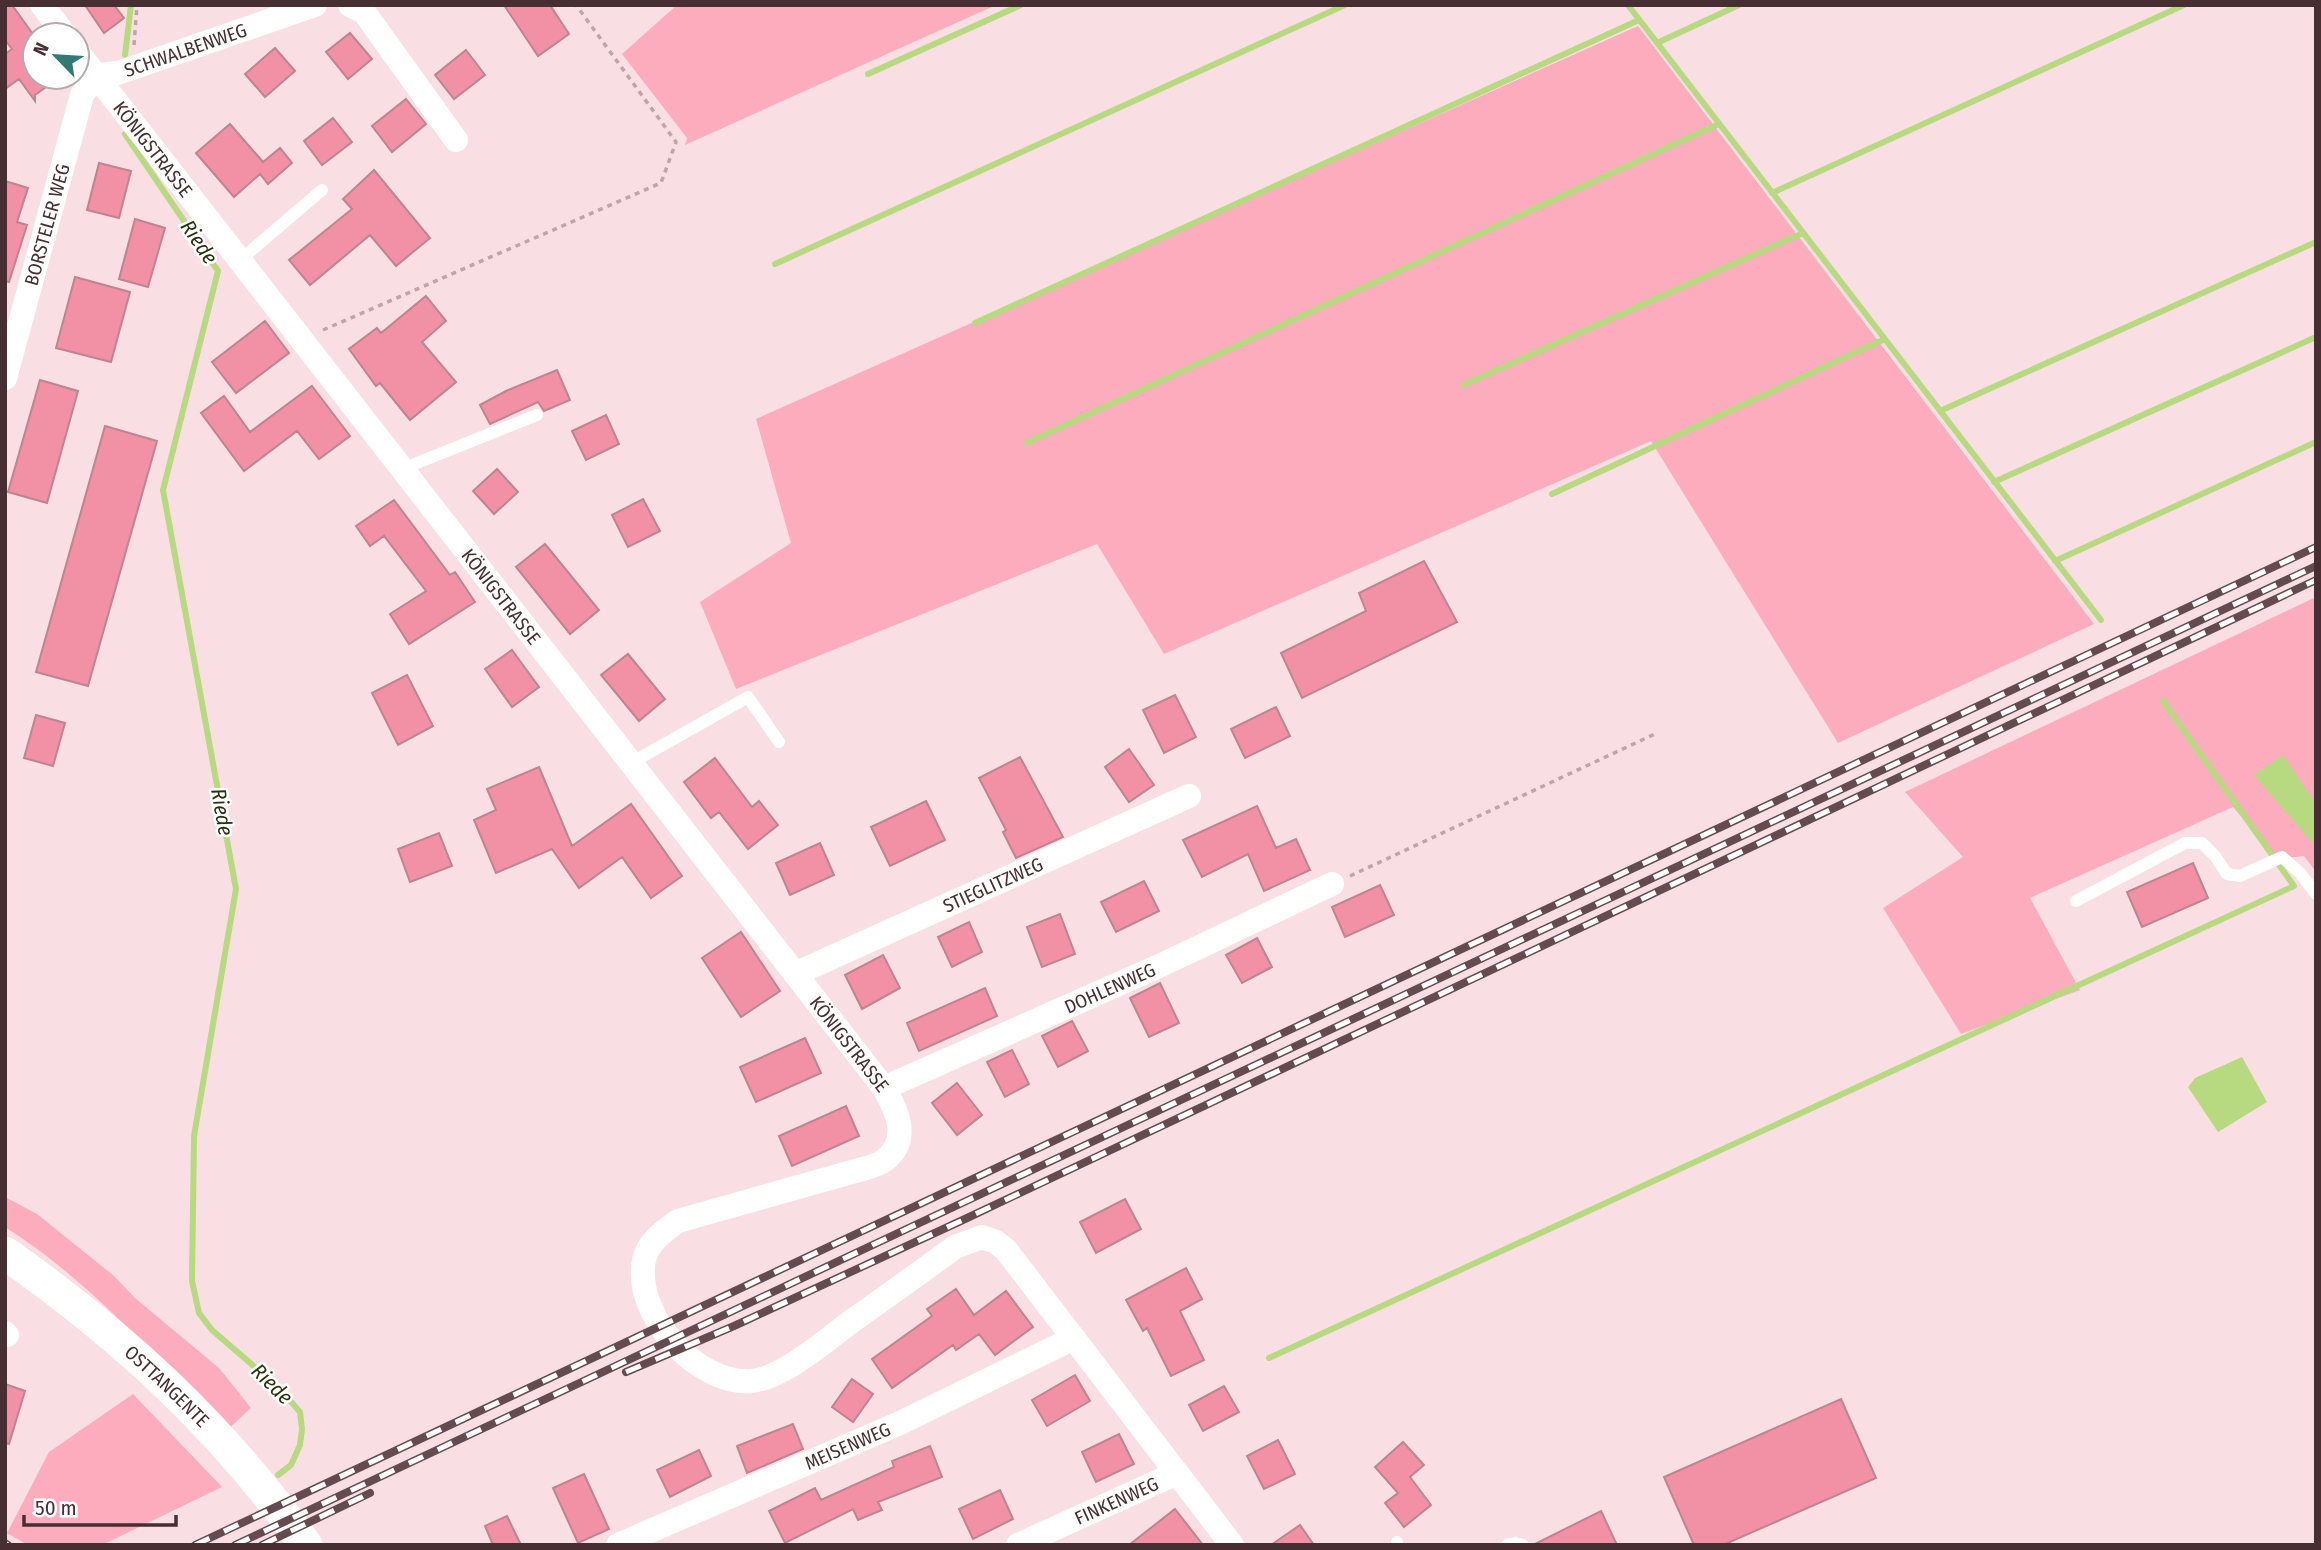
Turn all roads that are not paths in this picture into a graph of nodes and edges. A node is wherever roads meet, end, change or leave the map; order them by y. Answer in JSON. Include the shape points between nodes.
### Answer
{"nodes":[{"id":1,"x":42,"y":5,"type":"edge"},
{"id":2,"x":315,"y":5,"type":"edge"},
{"id":3,"x":349,"y":5,"type":"edge"},
{"id":4,"x":54,"y":21,"type":"edge"},
{"id":5,"x":91,"y":69,"type":"edge"},
{"id":6,"x":96,"y":75,"type":"junction"},
{"id":7,"x":456,"y":140,"type":"dead end"},
{"id":8,"x":322,"y":190,"type":"dead end"},
{"id":9,"x":240,"y":260,"type":"junction"},
{"id":10,"x":13,"y":320,"type":"edge"},
{"id":11,"x":5,"y":377,"type":"edge"},
{"id":12,"x":537,"y":415,"type":"dead end"},
{"id":13,"x":402,"y":469,"type":"junction"},
{"id":14,"x":779,"y":742,"type":"dead end"},
{"id":15,"x":631,"y":763,"type":"junction"},
{"id":16,"x":1189,"y":796,"type":"dead end"},
{"id":17,"x":1332,"y":884,"type":"road end"},
{"id":18,"x":2316,"y":894,"type":"edge"},
{"id":19,"x":2076,"y":901,"type":"dead end"},
{"id":20,"x":795,"y":974,"type":"junction"},
{"id":21,"x":884,"y":1088,"type":"junction"},
{"id":22,"x":5,"y":1253,"type":"edge"},
{"id":23,"x":1074,"y":1338,"type":"junction"},
{"id":24,"x":1177,"y":1473,"type":"junction"},
{"id":25,"x":306,"y":1545,"type":"edge"},
{"id":26,"x":618,"y":1545,"type":"edge"},
{"id":27,"x":1018,"y":1545,"type":"edge"},
{"id":28,"x":1232,"y":1545,"type":"edge"},
{"id":29,"x":1507,"y":1545,"type":"edge"},
{"id":30,"x":1523,"y":1545,"type":"edge"}],
"edges":[{"from":1,"to":4,"type":"street"},
{"from":2,"to":6,"type":"street","name":"SCHWALBENWEG","via":[[118,73]]},
{"from":3,"to":7,"type":"street","via":[[364,12]]},
{"from":5,"to":6,"type":"street","name":"KÖNIGSTRASSE"},
{"from":6,"to":9,"type":"street","name":"KÖNIGSTRASSE"},
{"from":6,"to":10,"type":"street","name":"BORSTELER WEG","via":[[82,95]]},
{"from":8,"to":9,"type":"lane"},
{"from":9,"to":13,"type":"street","name":"KÖNIGSTRASSE"},
{"from":10,"to":11,"type":"street","name":"BORSTELER WEG"},
{"from":12,"to":13,"type":"lane"},
{"from":13,"to":15,"type":"street","name":"KÖNIGSTRASSE"},
{"from":14,"to":15,"type":"lane","via":[[748,697]]},
{"from":15,"to":20,"type":"street","name":"KÖNIGSTRASSE"},
{"from":16,"to":20,"type":"street","name":"STIEGLITZWEG"},
{"from":17,"to":21,"type":"street","name":"DOHLENWEG"},
{"from":18,"to":19,"type":"lane","via":[[2282,857],[2240,876],[2227,874],[2202,844],[2185,843]]},
{"from":20,"to":21,"type":"street","name":"KÖNIGSTRASSE"},
{"from":21,"to":23,"type":"street","name":"KÖNIGSTRASSE","via":[[900,1129],[896,1146],[884,1161],[678,1221],[657,1236],[644,1259],[645,1286],[661,1328],[692,1360],[723,1377],[753,1381],[787,1368],[955,1247],[982,1237],[1006,1250]]},
{"from":22,"to":25,"type":"main road","name":"OSTTANGENTE","via":[[85,1311],[160,1375],[234,1455]]},
{"from":23,"to":24,"type":"street","name":"KÖNIGSTRASSE"},
{"from":23,"to":26,"type":"street","name":"MEISENWEG","via":[[900,1423]]},
{"from":24,"to":27,"type":"street","name":"FINKENWEG"},
{"from":24,"to":28,"type":"street","name":"KÖNIGSTRASSE"},
{"from":29,"to":30,"type":"lane"}]}
